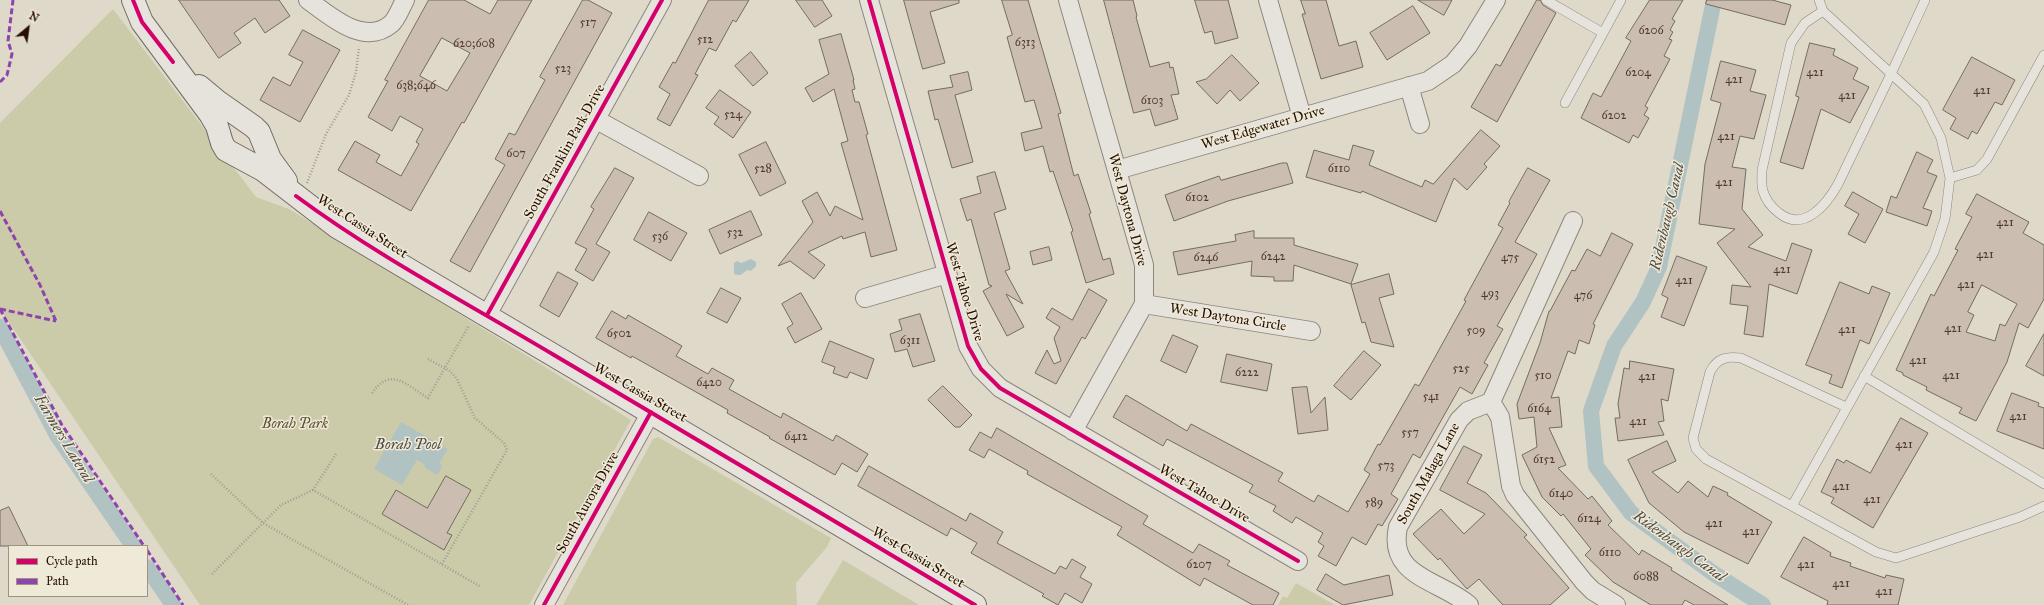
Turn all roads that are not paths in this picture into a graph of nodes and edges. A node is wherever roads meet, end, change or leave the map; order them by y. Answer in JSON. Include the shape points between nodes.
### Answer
{"nodes":[{"id":1,"x":133,"y":0,"type":"edge"},
{"id":2,"x":308,"y":0,"type":"edge"},
{"id":3,"x":405,"y":0,"type":"edge"},
{"id":4,"x":662,"y":0,"type":"edge"},
{"id":5,"x":869,"y":0,"type":"edge"},
{"id":6,"x":1068,"y":0,"type":"edge"},
{"id":7,"x":1268,"y":0,"type":"edge"},
{"id":8,"x":1496,"y":0,"type":"edge"},
{"id":9,"x":1546,"y":0,"type":"edge"},
{"id":10,"x":1621,"y":0,"type":"edge"},
{"id":11,"x":1819,"y":0,"type":"edge"},
{"id":12,"x":1925,"y":0,"type":"edge"},
{"id":13,"x":1823,"y":11,"type":"junction"},
{"id":14,"x":1603,"y":33,"type":"junction"},
{"id":15,"x":2044,"y":55,"type":"edge"},
{"id":16,"x":173,"y":62,"type":"junction"},
{"id":17,"x":1892,"y":74,"type":"junction"},
{"id":18,"x":1409,"y":86,"type":"junction"},
{"id":19,"x":1565,"y":103,"type":"dead end"},
{"id":20,"x":1302,"y":117,"type":"junction"},
{"id":21,"x":596,"y":119,"type":"junction"},
{"id":22,"x":1420,"y":124,"type":"dead end"},
{"id":23,"x":1117,"y":170,"type":"junction"},
{"id":24,"x":698,"y":176,"type":"dead end"},
{"id":25,"x":1950,"y":178,"type":"junction"},
{"id":26,"x":302,"y":190,"type":"junction"},
{"id":27,"x":1573,"y":221,"type":"dead end"},
{"id":28,"x":947,"y":274,"type":"junction"},
{"id":29,"x":865,"y":298,"type":"dead end"},
{"id":30,"x":1144,"y":304,"type":"junction"},
{"id":31,"x":478,"y":319,"type":"junction"},
{"id":32,"x":1311,"y":331,"type":"dead end"},
{"id":33,"x":1864,"y":376,"type":"junction"},
{"id":34,"x":1491,"y":402,"type":"junction"},
{"id":35,"x":1846,"y":407,"type":"junction"},
{"id":36,"x":651,"y":412,"type":"junction"},
{"id":37,"x":1073,"y":430,"type":"junction"},
{"id":38,"x":2044,"y":484,"type":"edge"},
{"id":39,"x":1792,"y":506,"type":"junction"},
{"id":40,"x":2044,"y":506,"type":"edge"},
{"id":41,"x":1298,"y":561,"type":"dead end"},
{"id":42,"x":544,"y":605,"type":"edge"},
{"id":43,"x":975,"y":605,"type":"edge"},
{"id":44,"x":1469,"y":605,"type":"edge"},
{"id":45,"x":1616,"y":605,"type":"edge"}],
"edges":[{"from":1,"to":16,"type":"street","via":[[142,22]]},
{"from":2,"to":3,"type":"street","via":[[361,37],[392,24]]},
{"from":4,"to":21,"type":"street","name":"South Franklin Park Drive"},
{"from":5,"to":28,"type":"street","name":"West Tahoe Drive"},
{"from":6,"to":23,"type":"street","name":"West Daytona Drive"},
{"from":7,"to":20,"type":"street"},
{"from":8,"to":18,"type":"street","name":"West Edgewater Drive","via":[[1468,46],[1453,64],[1428,81]]},
{"from":9,"to":14,"type":"lane"},
{"from":10,"to":14,"type":"lane"},
{"from":11,"to":13,"type":"lane"},
{"from":12,"to":17,"type":"lane"},
{"from":13,"to":17,"type":"lane"},
{"from":13,"to":17,"type":"lane","via":[[1805,23],[1791,43],[1762,170],[1763,190],[1769,205],[1782,216],[1801,220],[1829,200]]},
{"from":14,"to":19,"type":"lane"},
{"from":15,"to":25,"type":"lane","via":[[1986,159],[1977,170]]},
{"from":16,"to":26,"type":"street","via":[[217,101],[254,127],[259,132],[270,159]]},
{"from":16,"to":26,"type":"street","name":"West Cassia Street","via":[[210,114],[226,150]]},
{"from":17,"to":25,"type":"lane","via":[[1924,104],[1941,138]]},
{"from":18,"to":20,"type":"street","name":"West Edgewater Drive"},
{"from":18,"to":22,"type":"street"},
{"from":20,"to":23,"type":"street","name":"West Edgewater Drive"},
{"from":21,"to":24,"type":"street"},
{"from":21,"to":31,"type":"street","name":"South Franklin Park Drive"},
{"from":23,"to":30,"type":"street","name":"West Daytona Drive","via":[[1144,265]]},
{"from":25,"to":33,"type":"lane","via":[[1946,219],[1934,252]]},
{"from":26,"to":31,"type":"street","name":"West Cassia Street","via":[[338,227]]},
{"from":27,"to":34,"type":"street"},
{"from":28,"to":29,"type":"street","name":"West Tahoe Drive"},
{"from":28,"to":37,"type":"street","name":"West Tahoe Drive","via":[[968,346],[981,369],[1000,388]]},
{"from":30,"to":32,"type":"street","name":"West Daytona Circle"},
{"from":30,"to":37,"type":"street","name":"West Daytona Drive"},
{"from":31,"to":36,"type":"street","name":"West Cassia Street"},
{"from":33,"to":35,"type":"lane"},
{"from":33,"to":38,"type":"lane"},
{"from":34,"to":44,"type":"street","name":"South Malaga Lane","via":[[1468,411],[1459,420],[1398,527],[1395,540],[1403,564]]},
{"from":34,"to":45,"type":"street","via":[[1500,417],[1511,486],[1515,494],[1584,582],[1593,591]]},
{"from":35,"to":39,"type":"lane"},
{"from":35,"to":39,"type":"lane","via":[[1741,358],[1722,358],[1714,364],[1693,438],[1696,450],[1706,459]]},
{"from":36,"to":42,"type":"street","name":"South Aurora Drive"},
{"from":36,"to":43,"type":"street","name":"West Cassia Street"},
{"from":37,"to":41,"type":"street","name":"West Tahoe Drive"},
{"from":39,"to":40,"type":"lane","via":[[1876,552],[1896,558],[2020,517]]}]}
